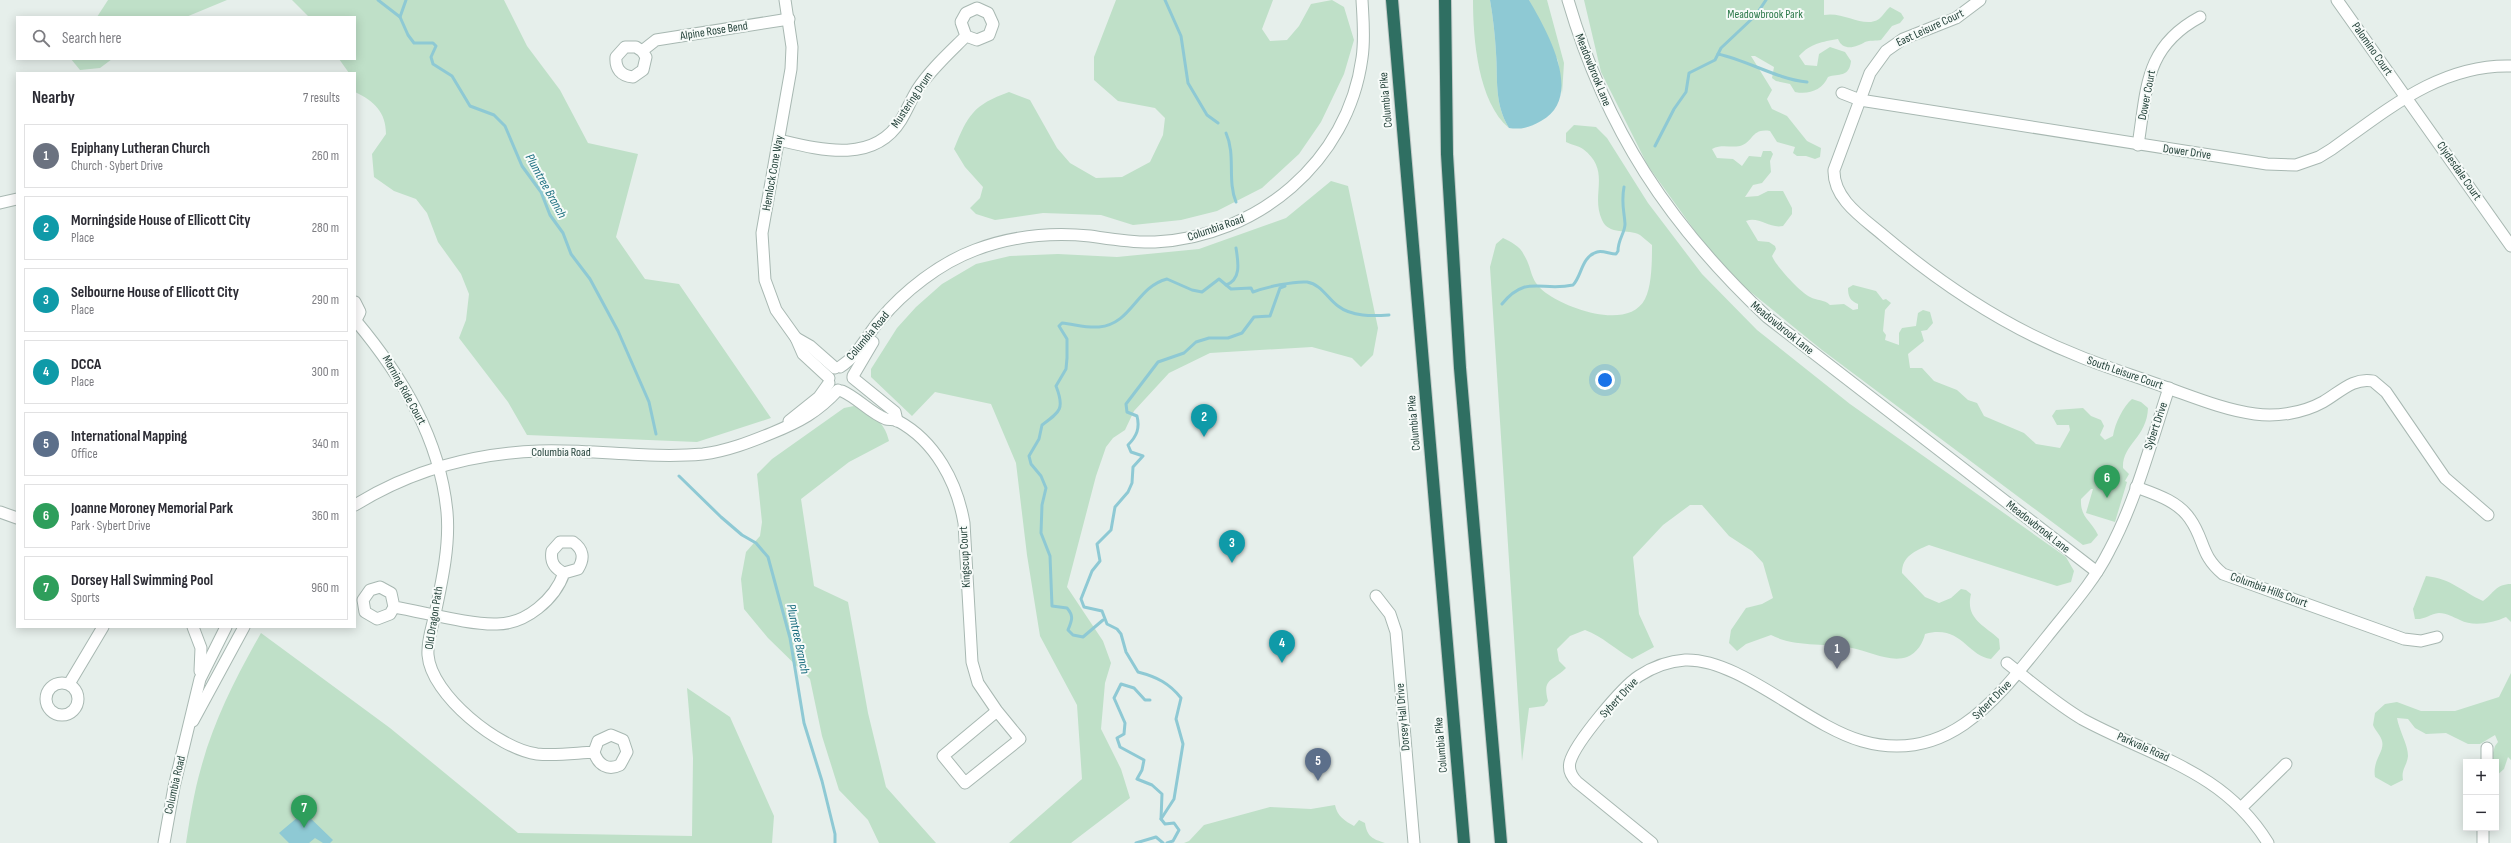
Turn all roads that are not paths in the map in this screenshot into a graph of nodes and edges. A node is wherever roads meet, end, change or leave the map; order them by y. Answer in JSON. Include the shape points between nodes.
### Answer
{"nodes":[{"id":1,"x":785,"y":0,"type":"edge"},
{"id":2,"x":1362,"y":0,"type":"edge"},
{"id":3,"x":1392,"y":0,"type":"edge"},
{"id":4,"x":1396,"y":0,"type":"edge"},
{"id":5,"x":1445,"y":0,"type":"edge"},
{"id":6,"x":1568,"y":0,"type":"edge"},
{"id":7,"x":1980,"y":0,"type":"edge"},
{"id":8,"x":2337,"y":0,"type":"edge"},
{"id":9,"x":2200,"y":17,"type":"dead end"},
{"id":10,"x":789,"y":19,"type":"junction"},
{"id":11,"x":966,"y":36,"type":"dead end"},
{"id":12,"x":642,"y":50,"type":"dead end"},
{"id":13,"x":1396,"y":53,"type":"junction"},
{"id":14,"x":2511,"y":66,"type":"edge"},
{"id":15,"x":1842,"y":93,"type":"dead end"},
{"id":16,"x":2406,"y":97,"type":"junction"},
{"id":17,"x":1860,"y":100,"type":"junction"},
{"id":18,"x":780,"y":140,"type":"junction"},
{"id":19,"x":2138,"y":144,"type":"junction"},
{"id":20,"x":16,"y":199,"type":"edge"},
{"id":21,"x":0,"y":203,"type":"edge"},
{"id":22,"x":2511,"y":246,"type":"edge"},
{"id":23,"x":356,"y":304,"type":"edge"},
{"id":24,"x":896,"y":305,"type":"junction"},
{"id":25,"x":356,"y":321,"type":"edge"},
{"id":26,"x":796,"y":338,"type":"junction"},
{"id":27,"x":838,"y":367,"type":"junction"},
{"id":28,"x":853,"y":377,"type":"junction"},
{"id":29,"x":834,"y":385,"type":"junction"},
{"id":30,"x":2169,"y":388,"type":"junction"},
{"id":31,"x":897,"y":420,"type":"junction"},
{"id":32,"x":438,"y":467,"type":"junction"},
{"id":33,"x":2136,"y":487,"type":"junction"},
{"id":34,"x":356,"y":504,"type":"edge"},
{"id":35,"x":0,"y":512,"type":"edge"},
{"id":36,"x":2488,"y":515,"type":"dead end"},
{"id":37,"x":16,"y":518,"type":"edge"},
{"id":38,"x":2097,"y":572,"type":"junction"},
{"id":39,"x":564,"y":573,"type":"dead end"},
{"id":40,"x":1376,"y":596,"type":"dead end"},
{"id":41,"x":394,"y":607,"type":"dead end"},
{"id":42,"x":435,"y":614,"type":"junction"},
{"id":43,"x":102,"y":628,"type":"edge"},
{"id":44,"x":193,"y":628,"type":"edge"},
{"id":45,"x":223,"y":628,"type":"edge"},
{"id":46,"x":243,"y":628,"type":"edge"},
{"id":47,"x":238,"y":637,"type":"junction"},
{"id":48,"x":2437,"y":637,"type":"dead end"},
{"id":49,"x":2007,"y":663,"type":"dead end"},
{"id":50,"x":2018,"y":672,"type":"junction"},
{"id":51,"x":200,"y":679,"type":"junction"},
{"id":52,"x":69,"y":684,"type":"dead end"},
{"id":53,"x":997,"y":711,"type":"junction"},
{"id":54,"x":190,"y":727,"type":"junction"},
{"id":55,"x":2487,"y":748,"type":"dead end"},
{"id":56,"x":594,"y":752,"type":"dead end"},
{"id":57,"x":2486,"y":759,"type":"edge"},
{"id":58,"x":2286,"y":764,"type":"dead end"},
{"id":59,"x":2242,"y":807,"type":"junction"},
{"id":60,"x":2483,"y":831,"type":"edge"},
{"id":61,"x":164,"y":843,"type":"edge"},
{"id":62,"x":1414,"y":843,"type":"edge"},
{"id":63,"x":1464,"y":843,"type":"edge"},
{"id":64,"x":1501,"y":843,"type":"edge"},
{"id":65,"x":1652,"y":843,"type":"edge"},
{"id":66,"x":2268,"y":843,"type":"edge"},
{"id":67,"x":2483,"y":843,"type":"edge"}],
"edges":[{"from":1,"to":10,"type":"street","name":"Hemlock Cone Way"},
{"from":2,"to":24,"type":"street","name":"Columbia Road","via":[[1363,57],[1354,94],[1328,146],[1284,196],[1264,209],[1221,229],[1176,241],[1130,241],[1062,234],[1037,235],[997,243],[975,250],[941,267]]},
{"from":3,"to":13,"type":"highway","name":"Columbia Pike"},
{"from":4,"to":13,"type":"highway"},
{"from":5,"to":64,"type":"highway","via":[[1448,154],[1460,368]]},
{"from":6,"to":38,"type":"street","name":"Meadowbrook Lane","via":[[1590,67],[1627,144],[1670,212],[1718,270],[1767,317]]},
{"from":7,"to":17,"type":"street","name":"East Leisure Court","via":[[1956,18],[1894,44],[1878,60]]},
{"from":8,"to":16,"type":"street","name":"Palomino Court"},
{"from":9,"to":19,"type":"street","name":"Dower Court","via":[[2178,31],[2160,51],[2149,80]]},
{"from":10,"to":12,"type":"street","name":"Alpine Rose Bend","via":[[656,40]]},
{"from":10,"to":18,"type":"street","name":"Hemlock Cone Way","via":[[791,69]]},
{"from":11,"to":18,"type":"street","name":"Mustering Drum","via":[[926,78],[901,121],[882,139],[855,151],[842,152],[826,151]]},
{"from":13,"to":63,"type":"highway","name":"Columbia Pike"},
{"from":14,"to":16,"type":"street","name":"Dower Drive","via":[[2481,67],[2463,71],[2428,84]]},
{"from":15,"to":17,"type":"street","name":"Dower Drive"},
{"from":16,"to":19,"type":"street","name":"Dower Drive","via":[[2332,149],[2319,157],[2296,165],[2267,164]]},
{"from":16,"to":22,"type":"street","name":"Clydesdale Court"},
{"from":17,"to":19,"type":"street","name":"Dower Drive"},
{"from":17,"to":30,"type":"street","name":"South Leisure Court","via":[[1838,156],[1834,181],[1844,200],[1860,215],[1923,268],[1994,314],[2081,357]]},
{"from":18,"to":26,"type":"street","name":"Hemlock Cone Way","via":[[762,233],[762,257],[770,297],[784,325]]},
{"from":20,"to":21,"type":"street"},
{"from":23,"to":25,"type":"street","name":"Morning Ride Court","via":[[360,312]]},
{"from":24,"to":27,"type":"street","name":"Columbia Road","via":[[880,320],[854,356]]},
{"from":24,"to":28,"type":"street","name":"Columbia Road"},
{"from":25,"to":32,"type":"street","name":"Morning Ride Court","via":[[381,350],[410,396]]},
{"from":26,"to":27,"type":"street","name":"Hemlock Cone Way"},
{"from":26,"to":29,"type":"street","name":"Hemlock Cone Way","via":[[803,354]]},
{"from":27,"to":28,"type":"street","name":"Hemlock Cone Way","via":[[848,369]]},
{"from":27,"to":29,"type":"street","name":"Columbia Road"},
{"from":28,"to":29,"type":"street","name":"Columbia Road","via":[[849,388]]},
{"from":28,"to":31,"type":"street","name":"Kingscup Court","via":[[894,412]]},
{"from":29,"to":31,"type":"street","name":"Kingscup Court","via":[[886,419]]},
{"from":29,"to":32,"type":"street","name":"Columbia Road","via":[[774,432],[749,443],[703,454],[539,451],[505,453]]},
{"from":30,"to":33,"type":"street","name":"Sybert Drive"},
{"from":30,"to":36,"type":"street","name":"South Leisure Court","via":[[2241,412],[2270,415],[2304,410],[2355,382],[2373,381],[2386,392],[2445,478]]},
{"from":31,"to":53,"type":"street","name":"Kingscup Court","via":[[921,438],[937,458],[951,479],[960,504],[964,523],[972,662],[978,684]]},
{"from":32,"to":34,"type":"street","name":"Columbia Road","via":[[400,480]]},
{"from":32,"to":42,"type":"street","name":"Old Dragon Path","via":[[447,512],[447,530]]},
{"from":33,"to":38,"type":"street","name":"Sybert Drive","via":[[2120,530]]},
{"from":33,"to":48,"type":"street","name":"Columbia Hills Court","via":[[2166,498],[2181,509],[2191,520],[2211,564],[2223,574],[2404,639],[2421,642]]},
{"from":35,"to":37,"type":"street"},
{"from":38,"to":50,"type":"street","name":"Sybert Drive"},
{"from":39,"to":42,"type":"street","via":[[560,583],[544,603],[511,623],[482,623]]},
{"from":40,"to":62,"type":"street","name":"Dorsey Hall Drive","via":[[1390,614],[1396,632]]},
{"from":41,"to":42,"type":"street"},
{"from":42,"to":56,"type":"street","name":"Old Dragon Path","via":[[429,641],[431,669],[444,693],[454,703],[490,733],[519,749],[536,754]]},
{"from":43,"to":52,"type":"street"},
{"from":44,"to":51,"type":"street","via":[[201,648]]},
{"from":45,"to":47,"type":"street"},
{"from":45,"to":51,"type":"street","name":"Columbia Road"},
{"from":46,"to":47,"type":"street","name":"Columbia Road"},
{"from":47,"to":54,"type":"street","name":"Columbia Road"},
{"from":49,"to":50,"type":"street","name":"Parkvale Road"},
{"from":50,"to":59,"type":"street","name":"Parkvale Road","via":[[2064,708],[2109,732],[2185,766],[2222,789]]},
{"from":50,"to":65,"type":"street","name":"Sybert Drive","via":[[1995,700],[1964,726],[1926,742],[1892,746],[1862,741],[1840,733],[1726,668],[1701,661],[1674,662],[1649,670],[1625,688],[1579,745],[1570,762],[1570,769],[1577,782]]},
{"from":51,"to":54,"type":"street","name":"Columbia Road"},
{"from":53,"to":53,"type":"street","name":"Kingscup Court","via":[[942,756],[965,784],[1020,739]]},
{"from":54,"to":61,"type":"street","name":"Columbia Road","via":[[174,787]]},
{"from":55,"to":57,"type":"street"},
{"from":58,"to":59,"type":"street"},
{"from":59,"to":66,"type":"street","name":"Parkvale Road"},
{"from":60,"to":67,"type":"street"}]}
